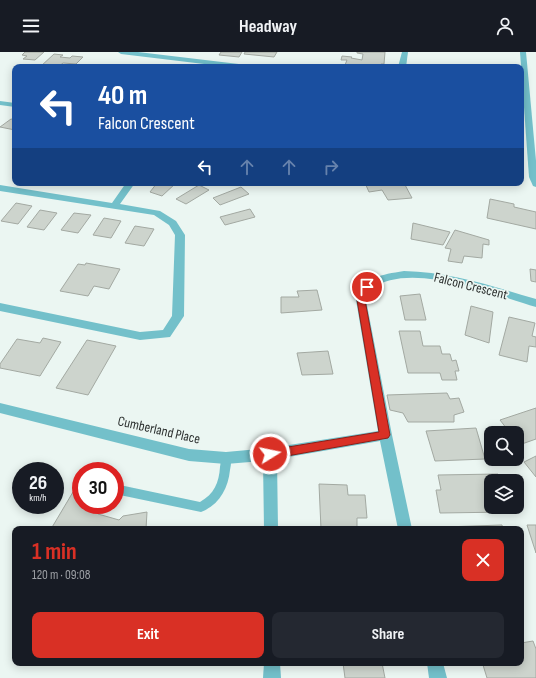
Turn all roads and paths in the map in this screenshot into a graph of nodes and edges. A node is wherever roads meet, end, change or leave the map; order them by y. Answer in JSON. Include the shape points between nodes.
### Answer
{"nodes":[{"id":1,"x":121,"y":52,"type":"edge"},
{"id":2,"x":405,"y":52,"type":"edge"},
{"id":3,"x":524,"y":52,"type":"edge"},
{"id":4,"x":221,"y":64,"type":"edge"},
{"id":5,"x":403,"y":64,"type":"edge"},
{"id":6,"x":0,"y":103,"type":"edge"},
{"id":7,"x":12,"y":105,"type":"edge"},
{"id":8,"x":536,"y":184,"type":"edge"},
{"id":9,"x":129,"y":186,"type":"edge"},
{"id":10,"x":0,"y":188,"type":"edge"},
{"id":11,"x":115,"y":205,"type":"junction"},
{"id":12,"x":536,"y":303,"type":"edge"},
{"id":13,"x":0,"y":307,"type":"edge"},
{"id":14,"x":0,"y":408,"type":"edge"},
{"id":15,"x":385,"y":435,"type":"junction"},
{"id":16,"x":270,"y":454,"type":"junction"},
{"id":17,"x":226,"y":458,"type":"junction"},
{"id":18,"x":124,"y":491,"type":"edge"},
{"id":19,"x":271,"y":526,"type":"edge"},
{"id":20,"x":404,"y":526,"type":"edge"},
{"id":21,"x":272,"y":666,"type":"edge"},
{"id":22,"x":436,"y":666,"type":"edge"},
{"id":23,"x":272,"y":678,"type":"edge"},
{"id":24,"x":438,"y":678,"type":"edge"}],
"edges":[{"from":1,"to":4,"type":"street"},
{"from":2,"to":5,"type":"street"},
{"from":3,"to":8,"type":"street","via":[[533,177]]},
{"from":6,"to":7,"type":"street"},
{"from":9,"to":11,"type":"street"},
{"from":10,"to":11,"type":"street"},
{"from":11,"to":13,"type":"street","via":[[157,213],[173,223],[180,235],[178,316],[166,334],[140,336]]},
{"from":12,"to":15,"type":"street","name":"Falcon Crescent","via":[[430,275],[394,275],[367,287],[361,300]]},
{"from":14,"to":17,"type":"street","name":"Cumberland Place","via":[[189,456]]},
{"from":15,"to":16,"type":"street","name":"Cumberland Place"},
{"from":15,"to":20,"type":"street","name":"Falcon Crescent"},
{"from":16,"to":17,"type":"street","name":"Cumberland Place"},
{"from":16,"to":19,"type":"street"},
{"from":17,"to":18,"type":"lane","via":[[222,486],[211,502],[201,507]]},
{"from":21,"to":23,"type":"street"},
{"from":22,"to":24,"type":"street"}]}
